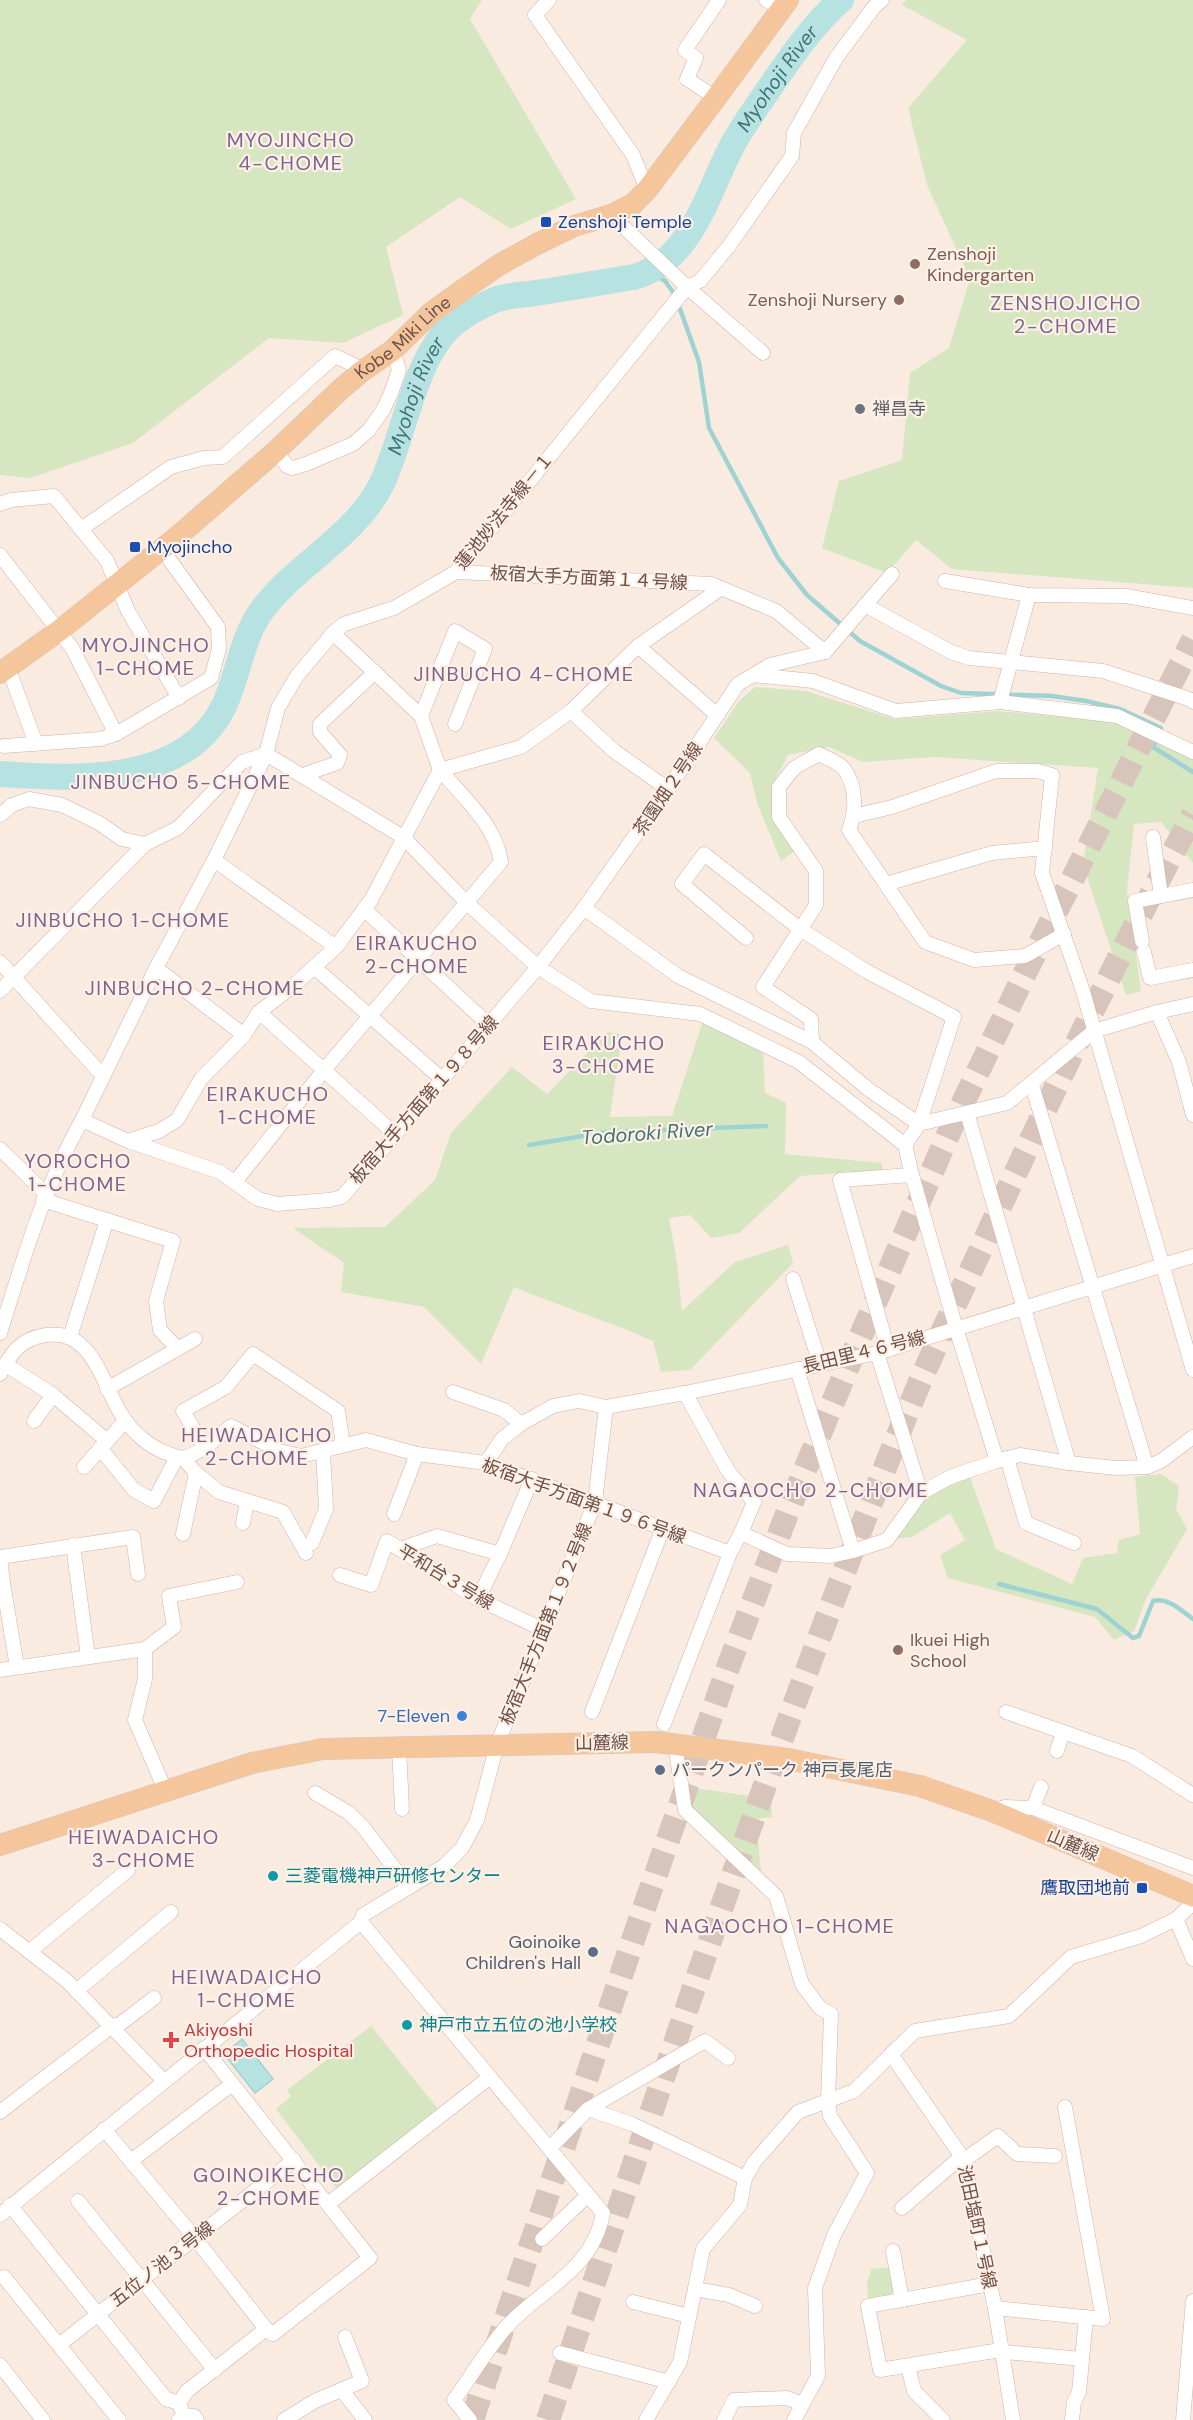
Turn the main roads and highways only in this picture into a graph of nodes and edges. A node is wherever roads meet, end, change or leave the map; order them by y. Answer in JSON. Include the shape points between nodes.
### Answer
{"nodes":[{"id":1,"x":778,"y":3,"type":"edge"},
{"id":2,"x":4,"y":670,"type":"edge"},
{"id":3,"x":0,"y":1845,"type":"edge"},
{"id":4,"x":1193,"y":1896,"type":"edge"}],
"edges":[{"from":1,"to":2,"type":"main road","name":"Kobe Miki Line","via":[[716,98],[633,204],[537,244],[499,265],[432,312],[393,350],[364,370],[276,451],[117,585]]},
{"from":3,"to":4,"type":"main road","name":"山麓線","via":[[252,1764],[323,1749],[656,1742],[788,1759],[920,1786],[992,1811]]}]}
